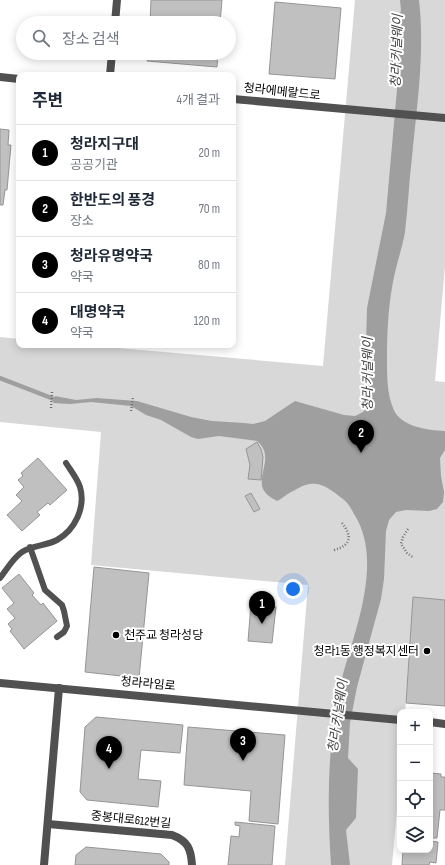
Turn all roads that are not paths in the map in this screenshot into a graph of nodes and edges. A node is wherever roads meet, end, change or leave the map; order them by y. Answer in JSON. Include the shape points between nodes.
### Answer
{"nodes":[{"id":1,"x":117,"y":0,"type":"edge"},
{"id":2,"x":116,"y":16,"type":"edge"},
{"id":3,"x":111,"y":60,"type":"edge"},
{"id":4,"x":110,"y":72,"type":"edge"},
{"id":5,"x":0,"y":77,"type":"edge"},
{"id":6,"x":16,"y":79,"type":"edge"},
{"id":7,"x":236,"y":99,"type":"edge"},
{"id":8,"x":445,"y":118,"type":"edge"},
{"id":9,"x":66,"y":463,"type":"dead end"},
{"id":10,"x":30,"y":547,"type":"junction"},
{"id":11,"x":0,"y":578,"type":"edge"},
{"id":12,"x":57,"y":637,"type":"dead end"},
{"id":13,"x":0,"y":683,"type":"edge"},
{"id":14,"x":59,"y":688,"type":"junction"},
{"id":15,"x":397,"y":720,"type":"edge"},
{"id":16,"x":433,"y":722,"type":"edge"},
{"id":17,"x":445,"y":724,"type":"edge"},
{"id":18,"x":48,"y":824,"type":"junction"},
{"id":19,"x":44,"y":865,"type":"edge"},
{"id":20,"x":192,"y":865,"type":"edge"}],
"edges":[{"from":1,"to":2,"type":"street"},
{"from":3,"to":4,"type":"street"},
{"from":5,"to":6,"type":"street"},
{"from":7,"to":8,"type":"street","name":"청라에메랄드로"},
{"from":9,"to":10,"type":"lane","via":[[80,488],[81,508],[78,517],[66,534],[57,540]]},
{"from":10,"to":11,"type":"lane","via":[[20,553]]},
{"from":10,"to":12,"type":"lane","via":[[44,590],[62,605],[64,611],[66,626],[64,632]]},
{"from":13,"to":14,"type":"street","name":"청라라임로"},
{"from":14,"to":15,"type":"street","name":"청라라임로"},
{"from":14,"to":18,"type":"street"},
{"from":16,"to":17,"type":"street"},
{"from":18,"to":19,"type":"street"},
{"from":18,"to":20,"type":"street","name":"중봉대로612번길","via":[[172,835],[180,838],[188,846]]}]}
